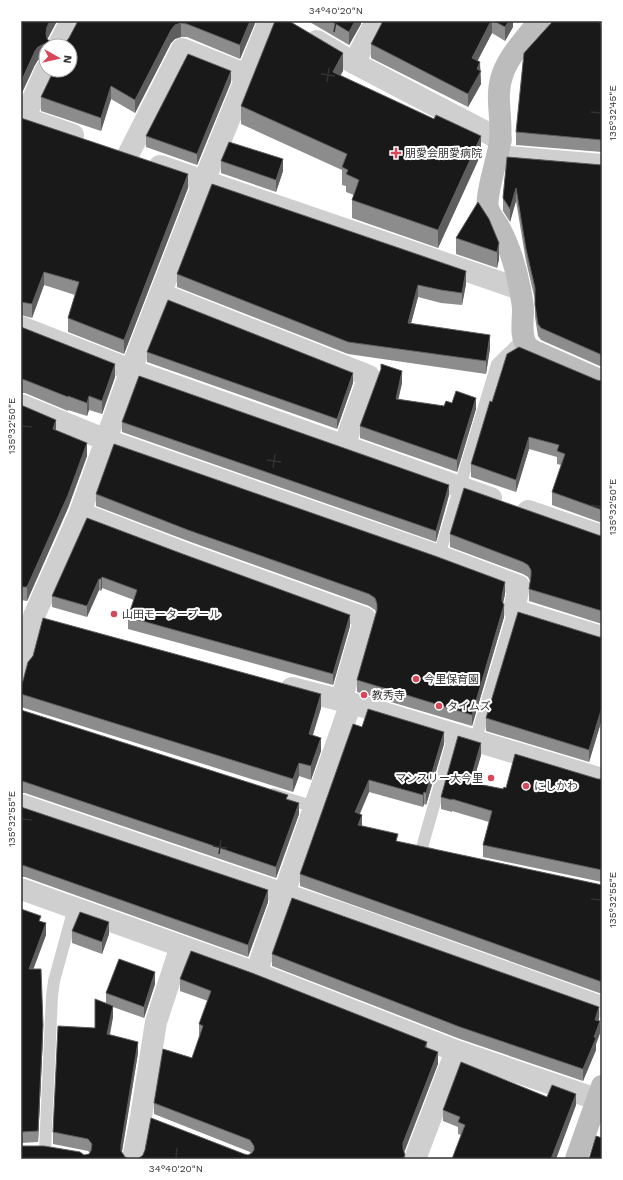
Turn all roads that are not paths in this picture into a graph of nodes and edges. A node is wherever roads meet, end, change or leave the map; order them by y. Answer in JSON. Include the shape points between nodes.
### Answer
{"nodes":[{"id":1,"x":71,"y":21,"type":"edge"},
{"id":2,"x":269,"y":21,"type":"edge"},
{"id":3,"x":376,"y":21,"type":"edge"},
{"id":4,"x":540,"y":21,"type":"edge"},
{"id":5,"x":292,"y":26,"type":"edge"},
{"id":6,"x":62,"y":38,"type":"edge"},
{"id":7,"x":354,"y":63,"type":"junction"},
{"id":8,"x":247,"y":75,"type":"junction"},
{"id":9,"x":42,"y":78,"type":"edge"},
{"id":10,"x":23,"y":118,"type":"edge"},
{"id":11,"x":91,"y":142,"type":"edge"},
{"id":12,"x":500,"y":148,"type":"junction"},
{"id":13,"x":602,"y":159,"type":"edge"},
{"id":14,"x":602,"y":165,"type":"edge"},
{"id":15,"x":204,"y":181,"type":"junction"},
{"id":16,"x":520,"y":289,"type":"junction"},
{"id":17,"x":161,"y":294,"type":"junction"},
{"id":18,"x":21,"y":327,"type":"edge"},
{"id":19,"x":524,"y":338,"type":"junction"},
{"id":20,"x":131,"y":370,"type":"junction"},
{"id":21,"x":602,"y":381,"type":"edge"},
{"id":22,"x":21,"y":405,"type":"edge"},
{"id":23,"x":106,"y":440,"type":"junction"},
{"id":24,"x":344,"y":446,"type":"junction"},
{"id":25,"x":459,"y":487,"type":"junction"},
{"id":26,"x":80,"y":513,"type":"junction"},
{"id":27,"x":602,"y":536,"type":"edge"},
{"id":28,"x":439,"y":556,"type":"junction"},
{"id":29,"x":514,"y":610,"type":"junction"},
{"id":30,"x":35,"y":616,"type":"edge"},
{"id":31,"x":602,"y":637,"type":"edge"},
{"id":32,"x":21,"y":666,"type":"edge"},
{"id":33,"x":272,"y":682,"type":"edge"},
{"id":34,"x":346,"y":702,"type":"junction"},
{"id":35,"x":454,"y":735,"type":"junction"},
{"id":36,"x":475,"y":742,"type":"junction"},
{"id":37,"x":602,"y":779,"type":"edge"},
{"id":38,"x":262,"y":790,"type":"edge"},
{"id":39,"x":21,"y":805,"type":"edge"},
{"id":40,"x":314,"y":807,"type":"junction"},
{"id":41,"x":443,"y":856,"type":"edge"},
{"id":42,"x":21,"y":889,"type":"edge"},
{"id":43,"x":284,"y":894,"type":"junction"},
{"id":44,"x":74,"y":908,"type":"junction"},
{"id":45,"x":181,"y":946,"type":"junction"},
{"id":46,"x":256,"y":973,"type":"junction"},
{"id":47,"x":602,"y":1007,"type":"edge"},
{"id":48,"x":456,"y":1051,"type":"junction"},
{"id":49,"x":601,"y":1095,"type":"edge"},
{"id":50,"x":58,"y":1153,"type":"edge"},
{"id":51,"x":133,"y":1159,"type":"edge"},
{"id":52,"x":415,"y":1159,"type":"edge"},
{"id":53,"x":576,"y":1159,"type":"edge"}],
"edges":[{"from":1,"to":6,"type":"street"},
{"from":2,"to":8,"type":"street"},
{"from":3,"to":7,"type":"street"},
{"from":4,"to":12,"type":"street","via":[[515,52],[503,73],[498,95]]},
{"from":5,"to":7,"type":"street"},
{"from":7,"to":12,"type":"street"},
{"from":8,"to":15,"type":"street"},
{"from":8,"to":15,"type":"street","via":[[182,50],[120,152]]},
{"from":9,"to":10,"type":"street"},
{"from":10,"to":11,"type":"street"},
{"from":12,"to":14,"type":"street"},
{"from":12,"to":16,"type":"street","via":[[487,206],[512,253]]},
{"from":13,"to":14,"type":"street"},
{"from":15,"to":16,"type":"street"},
{"from":15,"to":17,"type":"street"},
{"from":16,"to":19,"type":"street"},
{"from":17,"to":20,"type":"street"},
{"from":17,"to":24,"type":"street","via":[[369,376]]},
{"from":18,"to":20,"type":"street"},
{"from":19,"to":21,"type":"street","via":[[527,346],[534,351]]},
{"from":19,"to":25,"type":"lane","via":[[497,364]]},
{"from":20,"to":23,"type":"street"},
{"from":20,"to":24,"type":"street"},
{"from":22,"to":23,"type":"street"},
{"from":23,"to":26,"type":"street"},
{"from":23,"to":28,"type":"street"},
{"from":24,"to":25,"type":"street"},
{"from":25,"to":27,"type":"street"},
{"from":25,"to":28,"type":"lane"},
{"from":26,"to":30,"type":"street"},
{"from":26,"to":34,"type":"street","via":[[365,618]]},
{"from":28,"to":29,"type":"street","via":[[519,586]]},
{"from":29,"to":31,"type":"street"},
{"from":29,"to":36,"type":"lane"},
{"from":30,"to":32,"type":"street"},
{"from":33,"to":34,"type":"street"},
{"from":34,"to":35,"type":"street"},
{"from":34,"to":40,"type":"street"},
{"from":35,"to":36,"type":"street"},
{"from":35,"to":41,"type":"lane","via":[[421,851]]},
{"from":36,"to":37,"type":"street"},
{"from":38,"to":40,"type":"lane"},
{"from":39,"to":43,"type":"street"},
{"from":40,"to":43,"type":"street"},
{"from":42,"to":44,"type":"street"},
{"from":43,"to":46,"type":"street"},
{"from":43,"to":47,"type":"street"},
{"from":44,"to":45,"type":"street"},
{"from":44,"to":50,"type":"lane","via":[[54,981],[41,1150]]},
{"from":45,"to":46,"type":"street"},
{"from":45,"to":51,"type":"street","via":[[156,1022],[148,1120]]},
{"from":46,"to":48,"type":"street"},
{"from":48,"to":49,"type":"street"},
{"from":48,"to":52,"type":"street"},
{"from":49,"to":53,"type":"street"}]}
